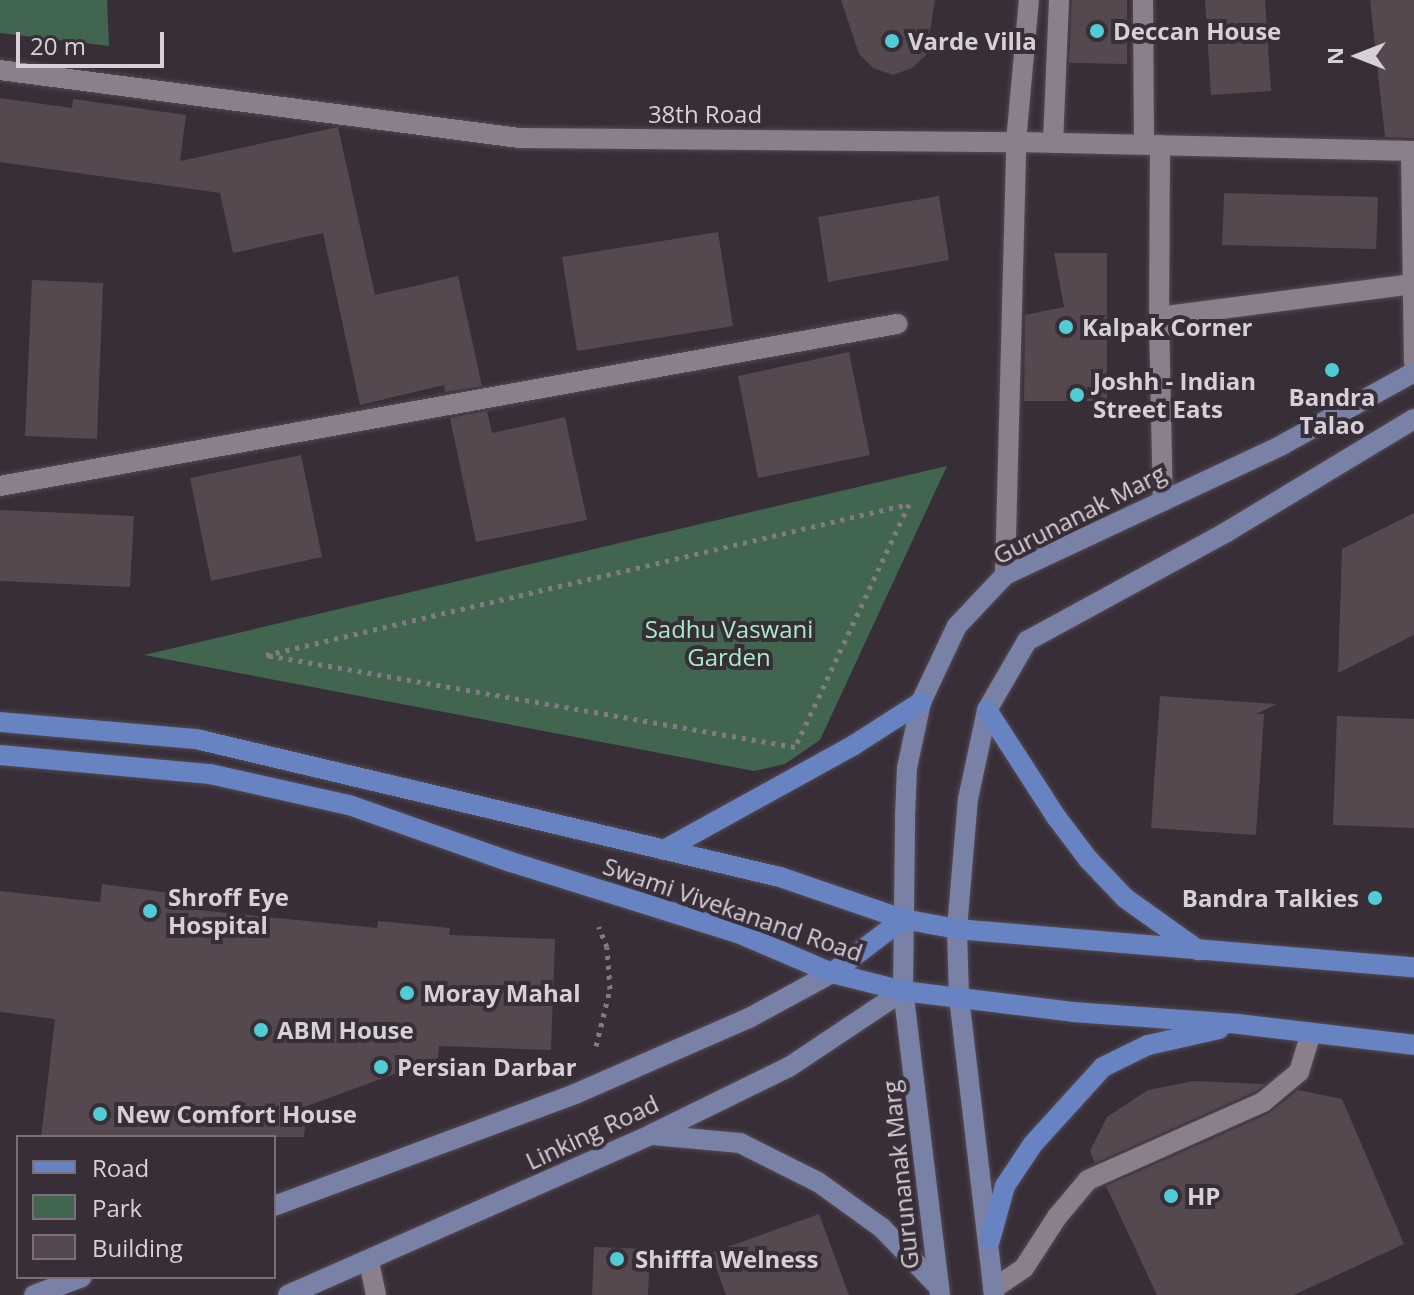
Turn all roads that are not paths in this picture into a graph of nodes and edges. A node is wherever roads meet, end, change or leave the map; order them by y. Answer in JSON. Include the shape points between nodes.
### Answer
{"nodes":[{"id":1,"x":1029,"y":0,"type":"edge"},
{"id":2,"x":1059,"y":0,"type":"edge"},
{"id":3,"x":1143,"y":0,"type":"edge"},
{"id":4,"x":0,"y":70,"type":"edge"},
{"id":5,"x":1016,"y":142,"type":"junction"},
{"id":6,"x":1053,"y":143,"type":"junction"},
{"id":7,"x":1152,"y":145,"type":"junction"},
{"id":8,"x":1412,"y":151,"type":"edge"},
{"id":9,"x":1413,"y":284,"type":"edge"},
{"id":10,"x":1159,"y":317,"type":"junction"},
{"id":11,"x":897,"y":324,"type":"dead end"},
{"id":12,"x":1414,"y":362,"type":"edge"},
{"id":13,"x":1414,"y":372,"type":"edge"},
{"id":14,"x":1414,"y":419,"type":"edge"},
{"id":15,"x":0,"y":486,"type":"edge"},
{"id":16,"x":1163,"y":501,"type":"junction"},
{"id":17,"x":1005,"y":575,"type":"junction"},
{"id":18,"x":921,"y":702,"type":"junction"},
{"id":19,"x":987,"y":710,"type":"junction"},
{"id":20,"x":0,"y":722,"type":"edge"},
{"id":21,"x":37,"y":726,"type":"junction"},
{"id":22,"x":0,"y":755,"type":"edge"},
{"id":23,"x":34,"y":758,"type":"junction"},
{"id":24,"x":664,"y":850,"type":"junction"},
{"id":25,"x":903,"y":919,"type":"junction"},
{"id":26,"x":957,"y":929,"type":"junction"},
{"id":27,"x":1198,"y":950,"type":"junction"},
{"id":28,"x":1414,"y":967,"type":"edge"},
{"id":29,"x":832,"y":973,"type":"junction"},
{"id":30,"x":903,"y":991,"type":"junction"},
{"id":31,"x":959,"y":997,"type":"junction"},
{"id":32,"x":1239,"y":1024,"type":"junction"},
{"id":33,"x":1311,"y":1033,"type":"junction"},
{"id":34,"x":1414,"y":1045,"type":"edge"},
{"id":35,"x":650,"y":1135,"type":"junction"},
{"id":36,"x":276,"y":1205,"type":"edge"},
{"id":37,"x":990,"y":1240,"type":"junction"},
{"id":38,"x":369,"y":1262,"type":"junction"},
{"id":39,"x":77,"y":1279,"type":"edge"},
{"id":40,"x":939,"y":1291,"type":"edge"},
{"id":41,"x":993,"y":1292,"type":"edge"},
{"id":42,"x":34,"y":1295,"type":"edge"},
{"id":43,"x":288,"y":1295,"type":"edge"},
{"id":44,"x":376,"y":1295,"type":"edge"}],
"edges":[{"from":1,"to":5,"type":"street"},
{"from":2,"to":6,"type":"street"},
{"from":3,"to":7,"type":"street"},
{"from":4,"to":5,"type":"street","name":"38th Road","via":[[519,138]]},
{"from":5,"to":6,"type":"street","name":"38th Road"},
{"from":5,"to":17,"type":"street"},
{"from":6,"to":7,"type":"street","name":"38th Road"},
{"from":7,"to":8,"type":"street","name":"38th Road"},
{"from":7,"to":10,"type":"street"},
{"from":8,"to":9,"type":"street"},
{"from":9,"to":10,"type":"street"},
{"from":9,"to":12,"type":"street"},
{"from":10,"to":16,"type":"street"},
{"from":11,"to":15,"type":"street"},
{"from":13,"to":16,"type":"main road","name":"Gurunanak Marg","via":[[1282,445]]},
{"from":14,"to":19,"type":"main road","via":[[1225,533],[1027,641]]},
{"from":16,"to":17,"type":"main road","name":"Gurunanak Marg"},
{"from":17,"to":18,"type":"main road","name":"Gurunanak Marg","via":[[957,626]]},
{"from":18,"to":24,"type":"main road"},
{"from":18,"to":25,"type":"main road","name":"Gurunanak Marg","via":[[907,768]]},
{"from":19,"to":26,"type":"main road","via":[[968,799]]},
{"from":19,"to":27,"type":"main road","via":[[1088,859],[1125,898]]},
{"from":20,"to":21,"type":"main road","name":"Swami Vivekanand Road"},
{"from":21,"to":23,"type":"main road"},
{"from":21,"to":24,"type":"main road","name":"Swami Vivekanand Road","via":[[196,739]]},
{"from":22,"to":23,"type":"main road","name":"Swami Vivekanand Road"},
{"from":23,"to":29,"type":"main road","name":"Swami Vivekanand Road","via":[[210,774],[349,805],[738,933]]},
{"from":24,"to":25,"type":"main road","name":"Swami Vivekanand Road","via":[[780,877]]},
{"from":25,"to":26,"type":"main road","name":"Swami Vivekanand Road"},
{"from":25,"to":29,"type":"main road"},
{"from":25,"to":30,"type":"main road","name":"Gurunanak Marg"},
{"from":26,"to":27,"type":"main road","name":"Swami Vivekanand Road"},
{"from":26,"to":31,"type":"main road"},
{"from":27,"to":28,"type":"main road","name":"Swami Vivekanand Road"},
{"from":29,"to":30,"type":"main road","name":"Swami Vivekanand Road"},
{"from":29,"to":36,"type":"main road","name":"Linking Road","via":[[749,1018],[575,1094]]},
{"from":30,"to":31,"type":"main road","name":"Swami Vivekanand Road"},
{"from":30,"to":35,"type":"main road","name":"Linking Road","via":[[789,1067]]},
{"from":30,"to":40,"type":"main road","name":"Gurunanak Marg"},
{"from":31,"to":32,"type":"main road","name":"Swami Vivekanand Road"},
{"from":31,"to":37,"type":"main road"},
{"from":32,"to":33,"type":"main road","name":"Swami Vivekanand Road"},
{"from":32,"to":37,"type":"main road","via":[[1148,1045],[1103,1067],[1033,1144],[1005,1186]]},
{"from":33,"to":34,"type":"main road","name":"Swami Vivekanand Road"},
{"from":33,"to":41,"type":"street","via":[[1299,1072],[1263,1102],[1088,1180],[1024,1268]]},
{"from":35,"to":38,"type":"main road","name":"Linking Road"},
{"from":35,"to":40,"type":"main road","via":[[740,1143],[818,1182],[882,1228]]},
{"from":37,"to":41,"type":"main road"},
{"from":38,"to":43,"type":"main road","name":"Linking Road"},
{"from":38,"to":44,"type":"street"},
{"from":39,"to":42,"type":"main road"}]}
